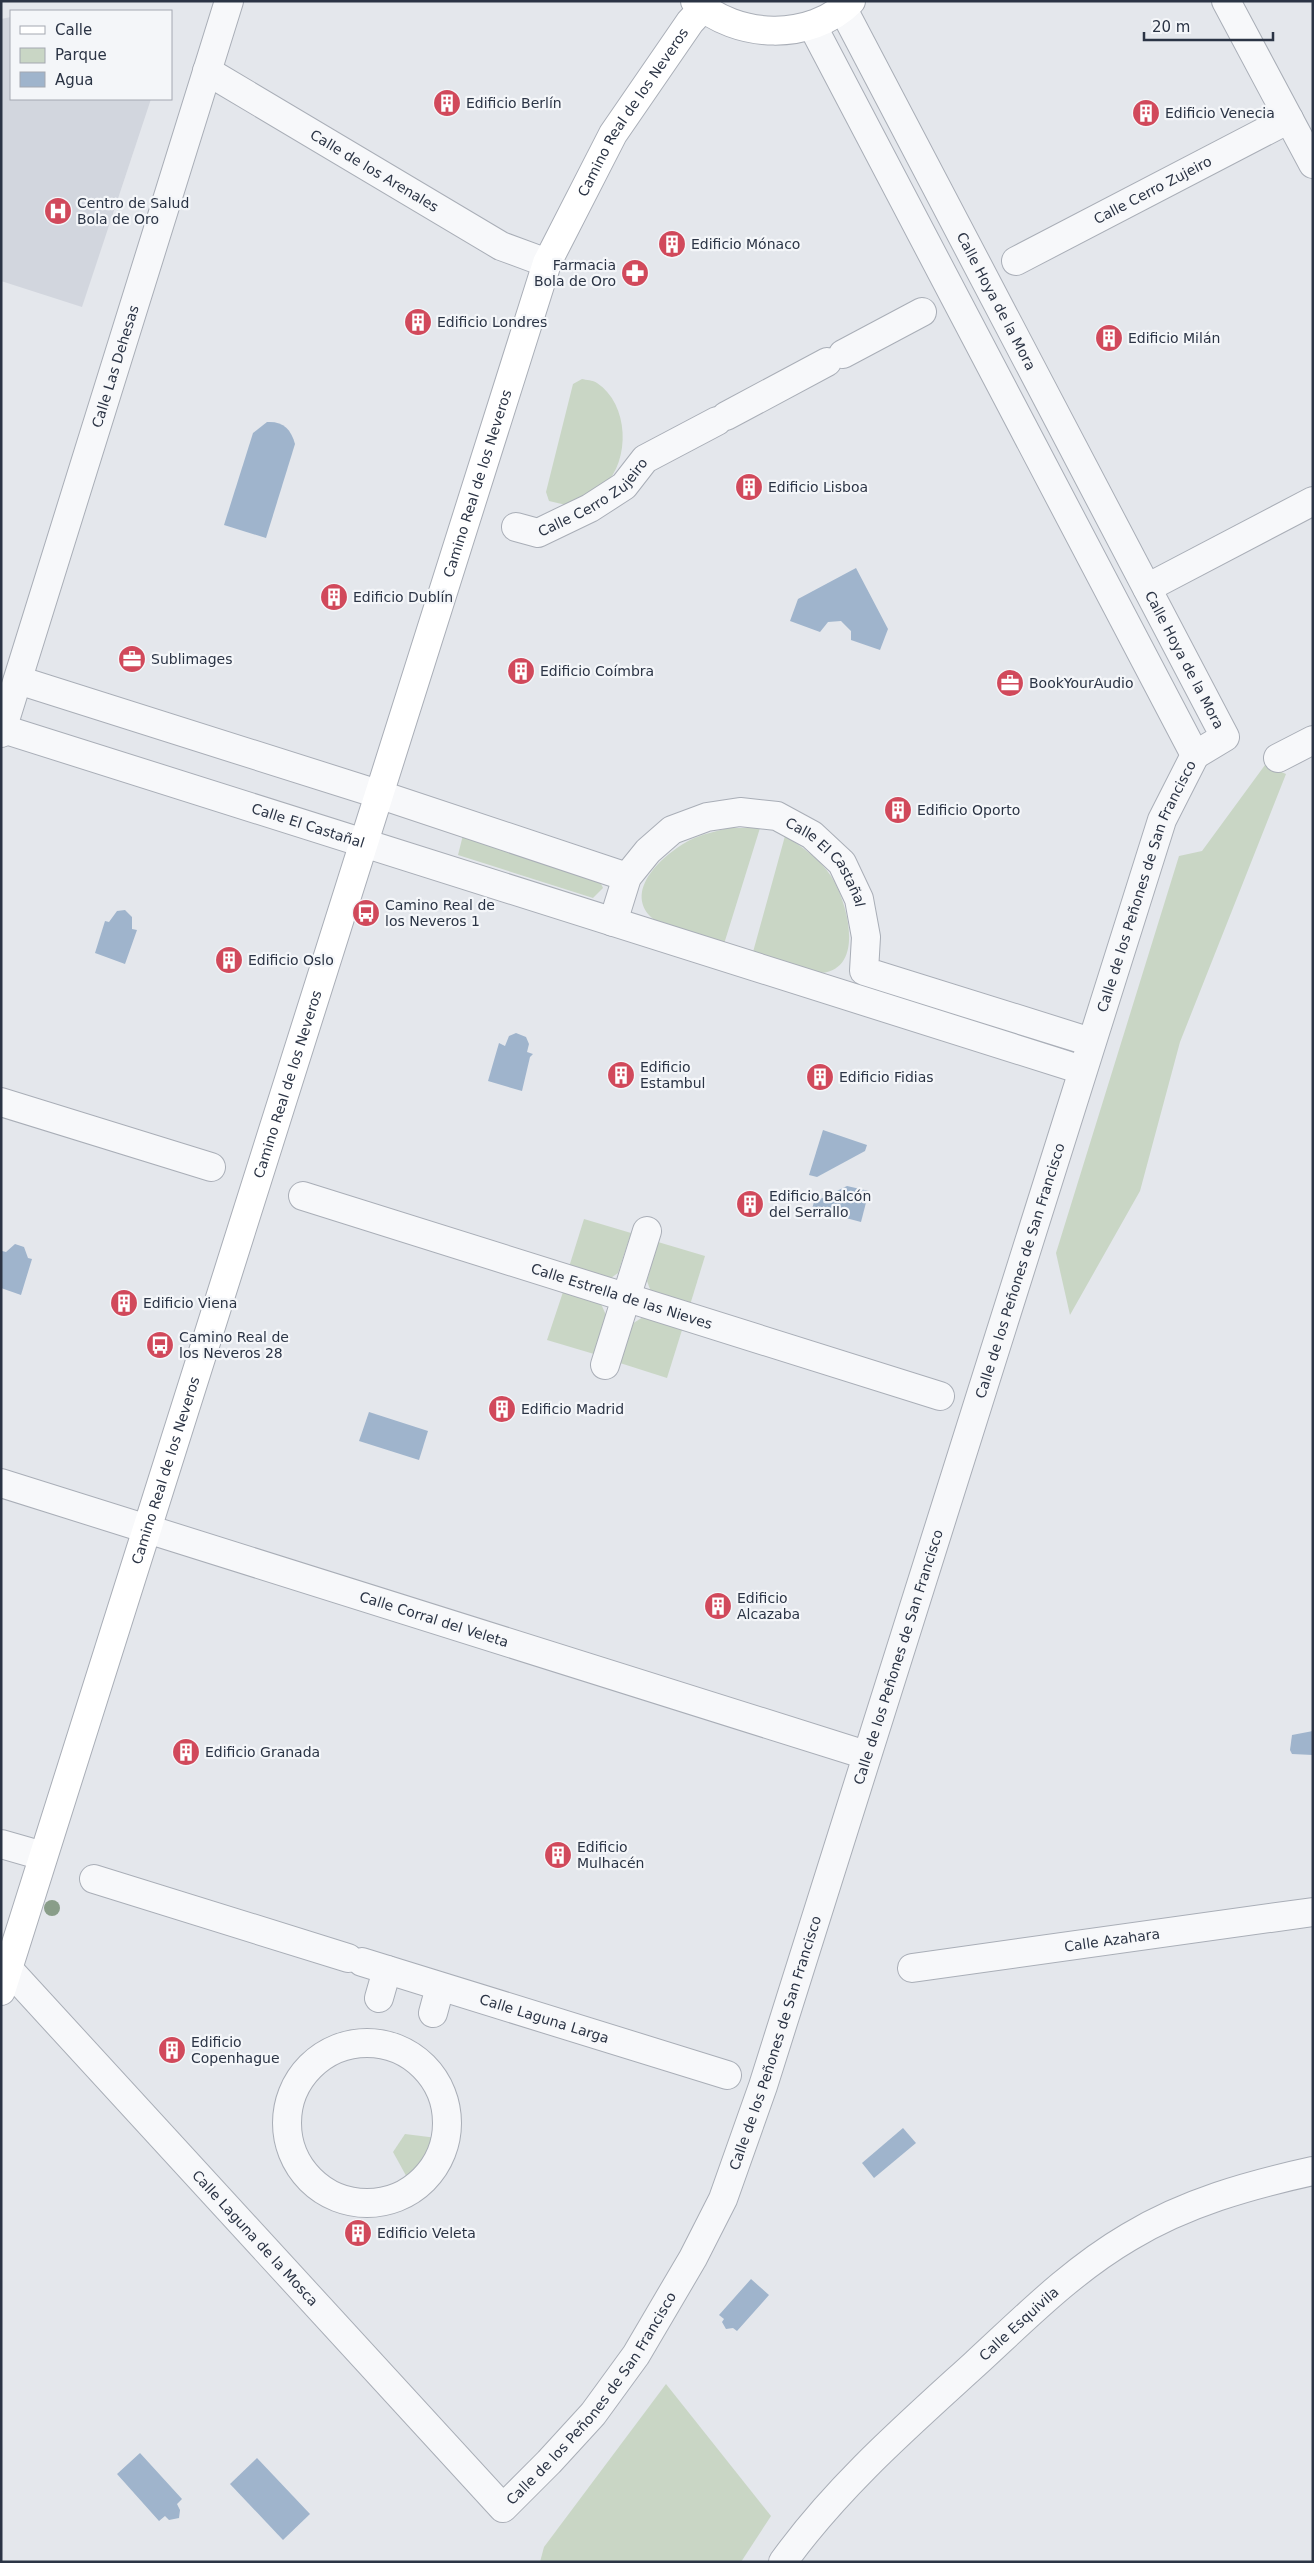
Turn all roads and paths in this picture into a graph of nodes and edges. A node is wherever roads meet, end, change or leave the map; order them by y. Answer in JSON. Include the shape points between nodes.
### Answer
{"nodes":[{"id":1,"x":230,"y":1,"type":"edge"},
{"id":2,"x":1226,"y":1,"type":"edge"},
{"id":3,"x":699,"y":5,"type":"edge"},
{"id":4,"x":847,"y":5,"type":"edge"},
{"id":5,"x":812,"y":25,"type":"junction"},
{"id":6,"x":207,"y":71,"type":"junction"},
{"id":7,"x":1289,"y":119,"type":"junction"},
{"id":8,"x":1313,"y":164,"type":"edge"},
{"id":9,"x":1016,"y":261,"type":"dead end"},
{"id":10,"x":547,"y":263,"type":"junction"},
{"id":11,"x":922,"y":312,"type":"dead end"},
{"id":12,"x":1313,"y":501,"type":"edge"},
{"id":13,"x":516,"y":527,"type":"dead end"},
{"id":14,"x":1147,"y":588,"type":"junction"},
{"id":15,"x":18,"y":680,"type":"junction"},
{"id":16,"x":2,"y":731,"type":"edge"},
{"id":17,"x":1313,"y":740,"type":"edge"},
{"id":18,"x":1195,"y":755,"type":"junction"},
{"id":19,"x":1278,"y":758,"type":"dead end"},
{"id":20,"x":378,"y":794,"type":"junction"},
{"id":21,"x":364,"y":843,"type":"junction"},
{"id":22,"x":627,"y":877,"type":"junction"},
{"id":23,"x":613,"y":922,"type":"junction"},
{"id":24,"x":864,"y":971,"type":"junction"},
{"id":25,"x":856,"y":999,"type":"junction"},
{"id":26,"x":1091,"y":1042,"type":"junction"},
{"id":27,"x":1082,"y":1070,"type":"junction"},
{"id":28,"x":1,"y":1102,"type":"edge"},
{"id":29,"x":210,"y":1168,"type":"dead end"},
{"id":30,"x":303,"y":1196,"type":"dead end"},
{"id":31,"x":647,"y":1231,"type":"dead end"},
{"id":32,"x":626,"y":1296,"type":"junction"},
{"id":33,"x":605,"y":1365,"type":"dead end"},
{"id":34,"x":940,"y":1396,"type":"dead end"},
{"id":35,"x":1,"y":1484,"type":"edge"},
{"id":36,"x":147,"y":1529,"type":"junction"},
{"id":37,"x":866,"y":1755,"type":"junction"},
{"id":38,"x":1,"y":1844,"type":"edge"},
{"id":39,"x":43,"y":1856,"type":"junction"},
{"id":40,"x":94,"y":1879,"type":"dead end"},
{"id":41,"x":1313,"y":1912,"type":"edge"},
{"id":42,"x":366,"y":1963,"type":"junction"},
{"id":43,"x":912,"y":1968,"type":"dead end"},
{"id":44,"x":4,"y":1974,"type":"edge"},
{"id":45,"x":440,"y":1986,"type":"junction"},
{"id":46,"x":379,"y":1998,"type":"dead end"},
{"id":47,"x":433,"y":2013,"type":"dead end"},
{"id":48,"x":727,"y":2075,"type":"dead end"},
{"id":49,"x":1313,"y":2171,"type":"edge"},
{"id":50,"x":382,"y":2202,"type":"joint"},
{"id":51,"x":503,"y":2508,"type":"joint"},
{"id":52,"x":783,"y":2562,"type":"edge"}],
"edges":[{"from":1,"to":6,"type":"street","name":"Calle Las Dehesas"},
{"from":2,"to":7,"type":"street"},
{"from":3,"to":5,"type":"main road","via":[[730,23],[759,30],[785,31]]},
{"from":3,"to":10,"type":"main road","name":"Camino Real de los Neveros","via":[[614,134]]},
{"from":4,"to":5,"type":"main road"},
{"from":4,"to":14,"type":"street","name":"Calle Hoya de la Mora"},
{"from":5,"to":18,"type":"street"},
{"from":6,"to":10,"type":"street","name":"Calle de los Arenales","via":[[501,246]]},
{"from":6,"to":15,"type":"street","name":"Calle Las Dehesas"},
{"from":7,"to":8,"type":"street"},
{"from":7,"to":9,"type":"street","name":"Calle Cerro Zujeiro"},
{"from":10,"to":20,"type":"main road","name":"Camino Real de los Neveros"},
{"from":11,"to":13,"type":"street","name":"Calle Cerro Zujeiro","via":[[645,459],[624,486],[590,508],[538,533]]},
{"from":12,"to":14,"type":"street"},
{"from":14,"to":18,"type":"street","name":"Calle Hoya de la Mora","via":[[1224,737]]},
{"from":15,"to":16,"type":"street","name":"Calle Las Dehesas"},
{"from":15,"to":20,"type":"street"},
{"from":16,"to":21,"type":"street","name":"Calle El Castañal"},
{"from":17,"to":19,"type":"street"},
{"from":18,"to":26,"type":"street","name":"Calle de los Peñones de San Francisco","via":[[1162,820]]},
{"from":20,"to":21,"type":"main road","name":"Camino Real de los Neveros"},
{"from":20,"to":22,"type":"street"},
{"from":21,"to":23,"type":"street","name":"Calle El Castañal"},
{"from":21,"to":36,"type":"main road","name":"Camino Real de los Neveros"},
{"from":22,"to":23,"type":"street","name":"Calle El Castañal"},
{"from":22,"to":24,"type":"street","name":"Calle El Castañal","via":[[648,851],[672,830],[707,817],[740,812],[777,816],[812,835],[842,863],[858,899],[866,937]]},
{"from":23,"to":25,"type":"street","name":"Calle El Castañal"},
{"from":24,"to":25,"type":"street","name":"Calle El Castañal"},
{"from":24,"to":26,"type":"street"},
{"from":25,"to":27,"type":"street","name":"Calle El Castañal"},
{"from":26,"to":27,"type":"street","name":"Calle de los Peñones de San Francisco"},
{"from":27,"to":37,"type":"street","name":"Calle de los Peñones de San Francisco"},
{"from":28,"to":29,"type":"street"},
{"from":30,"to":32,"type":"street","name":"Calle Estrella de las Nieves"},
{"from":31,"to":32,"type":"street"},
{"from":32,"to":33,"type":"street"},
{"from":32,"to":34,"type":"street","name":"Calle Estrella de las Nieves"},
{"from":35,"to":36,"type":"street","name":"Calle Corral del Veleta"},
{"from":36,"to":37,"type":"street","name":"Calle Corral del Veleta"},
{"from":36,"to":39,"type":"main road","name":"Camino Real de los Neveros"},
{"from":37,"to":51,"type":"street","name":"Calle de los Peñones de San Francisco","via":[[763,2086],[723,2198],[693,2258],[625,2370],[593,2414]]},
{"from":38,"to":39,"type":"street"},
{"from":39,"to":44,"type":"main road","name":"Camino Real de los Neveros"},
{"from":40,"to":42,"type":"street","name":"Calle Laguna Larga"},
{"from":41,"to":43,"type":"street","name":"Calle Azahara"},
{"from":42,"to":45,"type":"street","name":"Calle Laguna Larga"},
{"from":42,"to":46,"type":"street"},
{"from":44,"to":51,"type":"street","name":"Calle Laguna de la Mosca"},
{"from":45,"to":47,"type":"street"},
{"from":45,"to":48,"type":"street","name":"Calle Laguna Larga"},
{"from":49,"to":52,"type":"street","name":"Calle Esquivila","via":[[1261,2183],[1189,2207],[1129,2236],[1074,2273],[885,2446],[826,2506]]},
{"from":50,"to":50,"type":"street","via":[[358,2203],[333,2196],[313,2183],[298,2164],[289,2142],[286,2118],[291,2094],[302,2075],[317,2059],[337,2047],[359,2042],[380,2043],[417,2060],[435,2079],[445,2103],[447,2129],[441,2155],[426,2177],[405,2194]]}]}
